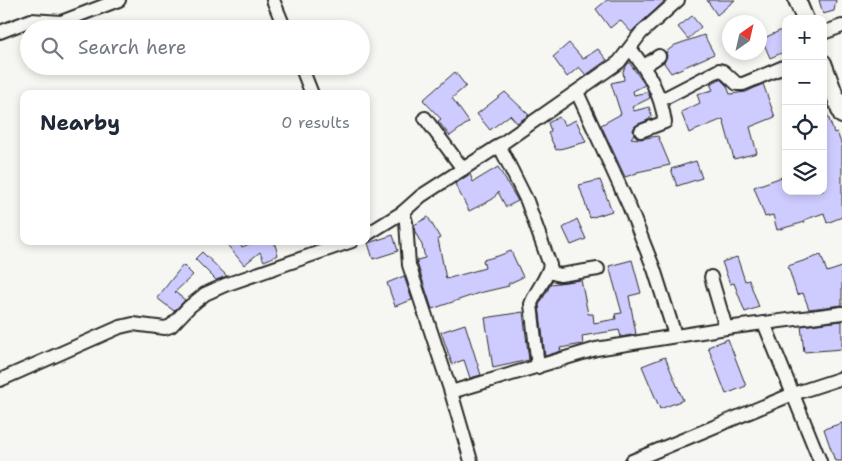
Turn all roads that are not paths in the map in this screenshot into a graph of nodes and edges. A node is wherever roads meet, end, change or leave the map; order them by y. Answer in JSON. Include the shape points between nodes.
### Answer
{"nodes":[{"id":1,"x":119,"y":0,"type":"edge"},
{"id":2,"x":273,"y":0,"type":"edge"},
{"id":3,"x":678,"y":0,"type":"edge"},
{"id":4,"x":797,"y":0,"type":"edge"},
{"id":5,"x":803,"y":15,"type":"edge"},
{"id":6,"x":66,"y":20,"type":"edge"},
{"id":7,"x":281,"y":20,"type":"edge"},
{"id":8,"x":20,"y":24,"type":"edge"},
{"id":9,"x":842,"y":26,"type":"edge"},
{"id":10,"x":0,"y":32,"type":"edge"},
{"id":11,"x":827,"y":32,"type":"edge"},
{"id":12,"x":630,"y":48,"type":"junction"},
{"id":13,"x":659,"y":56,"type":"dead end"},
{"id":14,"x":644,"y":66,"type":"junction"},
{"id":15,"x":782,"y":68,"type":"edge"},
{"id":16,"x":827,"y":74,"type":"edge"},
{"id":17,"x":305,"y":75,"type":"edge"},
{"id":18,"x":310,"y":90,"type":"edge"},
{"id":19,"x":577,"y":92,"type":"junction"},
{"id":20,"x":661,"y":100,"type":"junction"},
{"id":21,"x":842,"y":115,"type":"edge"},
{"id":22,"x":425,"y":118,"type":"dead end"},
{"id":23,"x":642,"y":131,"type":"dead end"},
{"id":24,"x":499,"y":145,"type":"junction"},
{"id":25,"x":463,"y":169,"type":"junction"},
{"id":26,"x":403,"y":212,"type":"junction"},
{"id":27,"x":370,"y":229,"type":"edge"},
{"id":28,"x":340,"y":245,"type":"edge"},
{"id":29,"x":598,"y":269,"type":"dead end"},
{"id":30,"x":549,"y":272,"type":"junction"},
{"id":31,"x":711,"y":277,"type":"dead end"},
{"id":32,"x":842,"y":313,"type":"edge"},
{"id":33,"x":764,"y":323,"type":"junction"},
{"id":34,"x":726,"y":328,"type":"junction"},
{"id":35,"x":675,"y":335,"type":"junction"},
{"id":36,"x":538,"y":367,"type":"junction"},
{"id":37,"x":842,"y":378,"type":"edge"},
{"id":38,"x":0,"y":380,"type":"edge"},
{"id":39,"x":451,"y":392,"type":"junction"},
{"id":40,"x":793,"y":394,"type":"junction"},
{"id":41,"x":471,"y":461,"type":"edge"},
{"id":42,"x":632,"y":461,"type":"edge"},
{"id":43,"x":820,"y":461,"type":"edge"}],
"edges":[{"from":1,"to":6,"type":"street"},
{"from":2,"to":7,"type":"street"},
{"from":3,"to":12,"type":"street"},
{"from":4,"to":5,"type":"main road"},
{"from":8,"to":10,"type":"street"},
{"from":9,"to":11,"type":"street"},
{"from":12,"to":14,"type":"street"},
{"from":12,"to":19,"type":"street","via":[[619,62]]},
{"from":13,"to":14,"type":"street"},
{"from":14,"to":20,"type":"street"},
{"from":15,"to":20,"type":"street","via":[[743,84],[737,84],[719,70]]},
{"from":16,"to":21,"type":"main road"},
{"from":17,"to":18,"type":"street"},
{"from":19,"to":24,"type":"street"},
{"from":19,"to":35,"type":"street","via":[[654,268]]},
{"from":20,"to":23,"type":"street","via":[[665,122]]},
{"from":22,"to":25,"type":"street"},
{"from":24,"to":25,"type":"street"},
{"from":24,"to":30,"type":"street","via":[[527,201],[550,265]]},
{"from":25,"to":26,"type":"street","via":[[421,196]]},
{"from":26,"to":27,"type":"street"},
{"from":26,"to":39,"type":"street","via":[[409,266]]},
{"from":28,"to":38,"type":"street","via":[[225,284],[199,298],[171,326],[133,324],[120,327]]},
{"from":29,"to":30,"type":"street","via":[[560,275]]},
{"from":30,"to":36,"type":"street","via":[[532,304]]},
{"from":31,"to":34,"type":"street"},
{"from":32,"to":33,"type":"street"},
{"from":33,"to":34,"type":"street"},
{"from":33,"to":40,"type":"street"},
{"from":34,"to":35,"type":"street"},
{"from":35,"to":36,"type":"street","via":[[596,349]]},
{"from":36,"to":39,"type":"street"},
{"from":37,"to":40,"type":"street"},
{"from":39,"to":41,"type":"street"},
{"from":40,"to":42,"type":"street"},
{"from":40,"to":43,"type":"street"}]}
